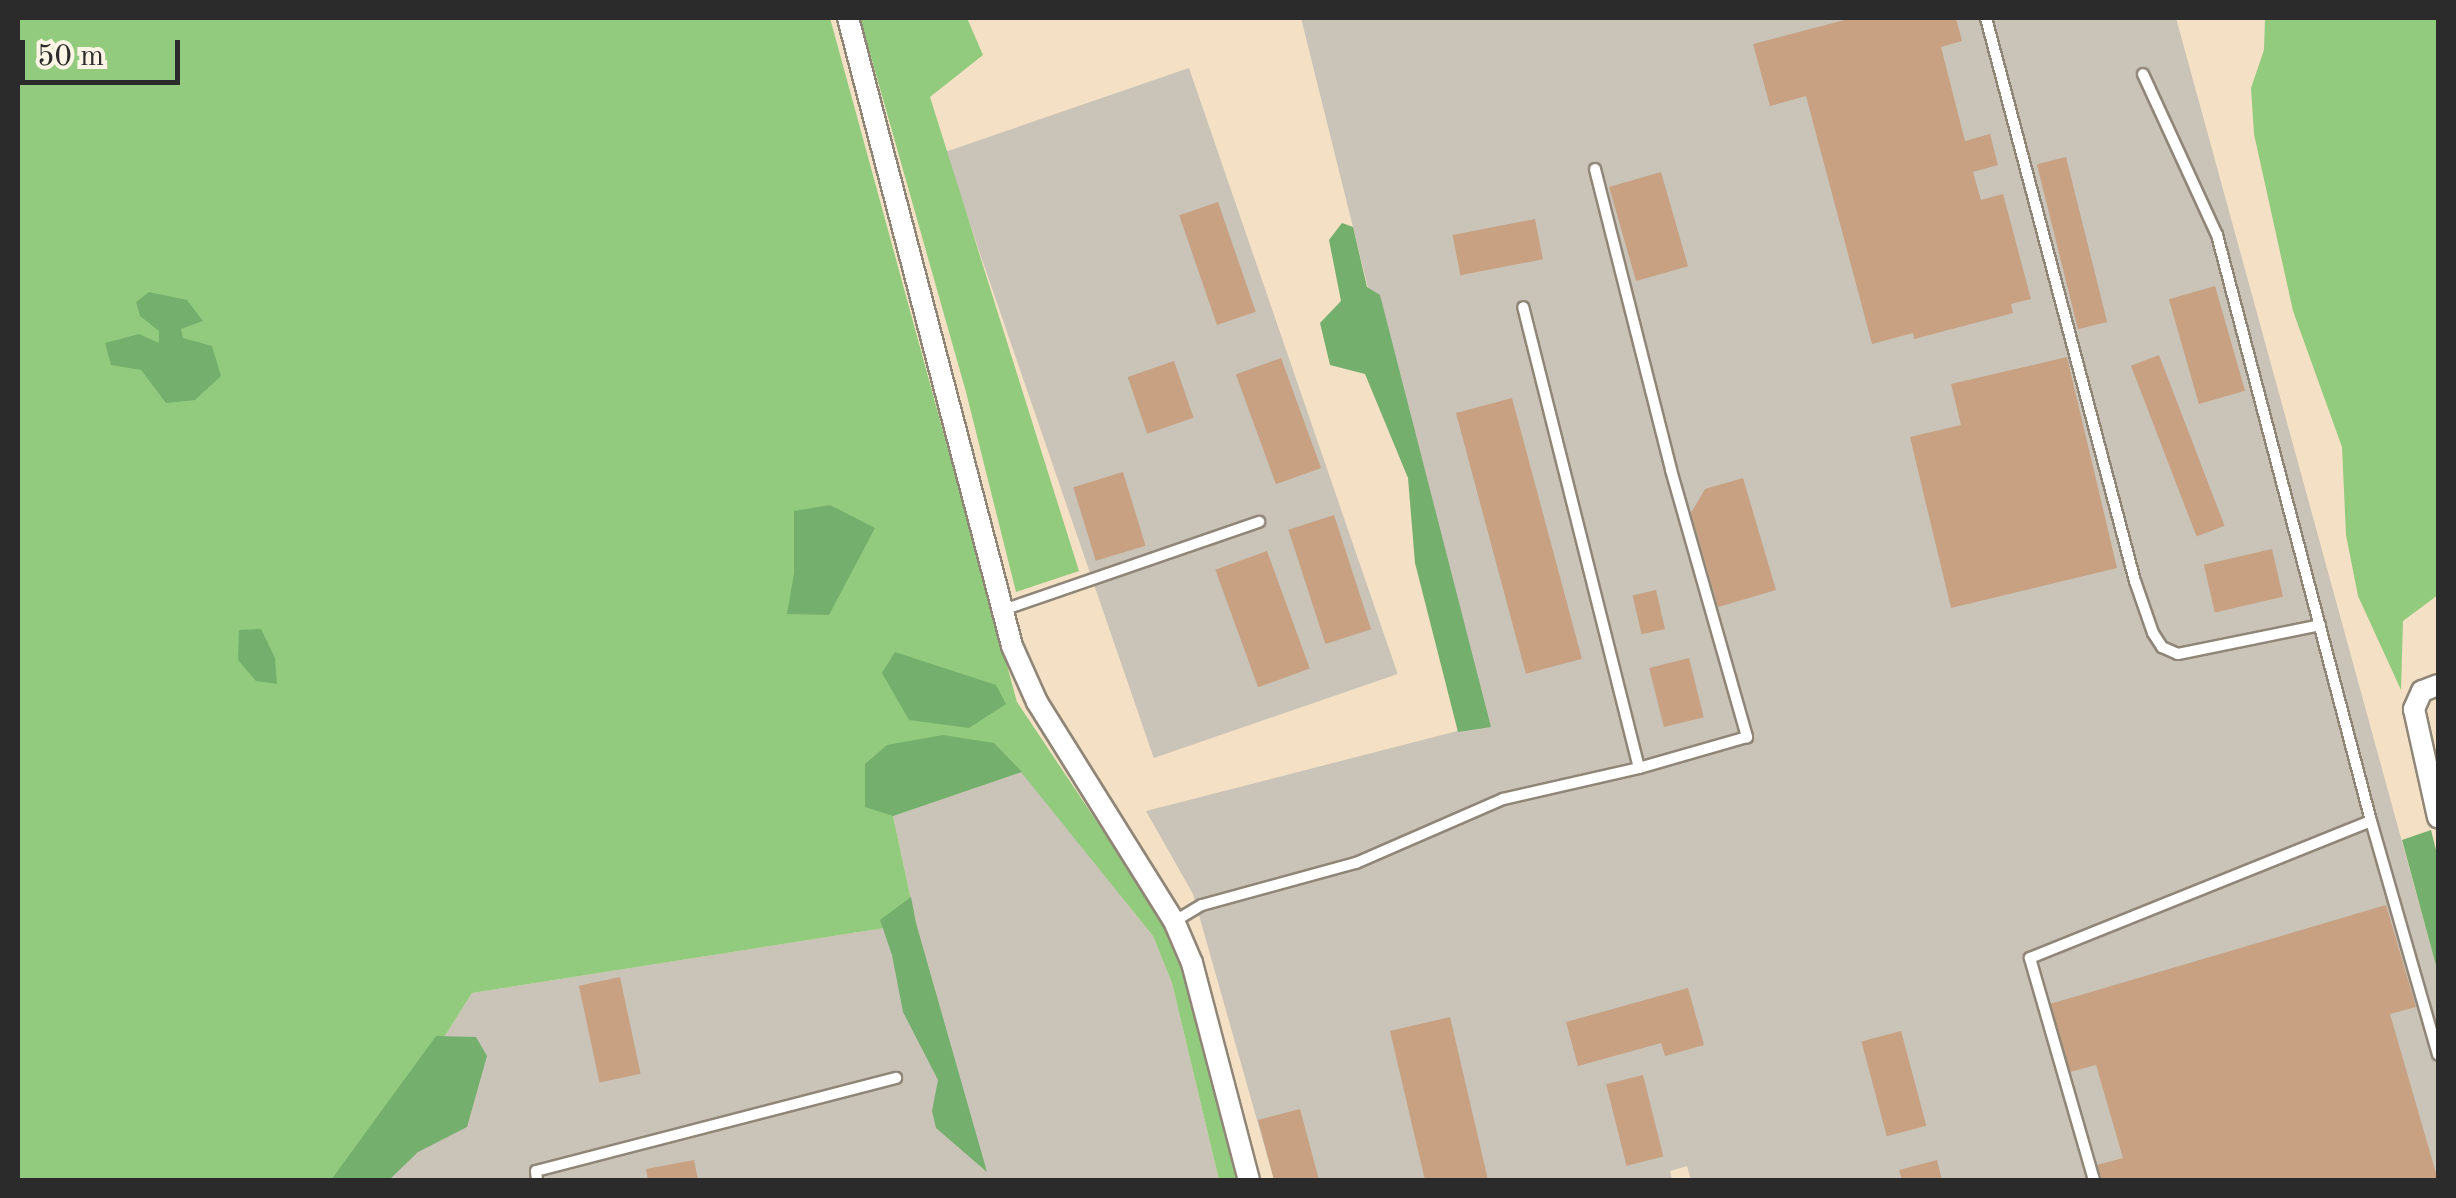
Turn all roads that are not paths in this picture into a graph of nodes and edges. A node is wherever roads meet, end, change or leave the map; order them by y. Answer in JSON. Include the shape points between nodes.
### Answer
{"nodes":[{"id":1,"x":848,"y":18,"type":"edge"},
{"id":2,"x":1986,"y":18,"type":"edge"},
{"id":3,"x":2143,"y":74,"type":"dead end"},
{"id":4,"x":1595,"y":169,"type":"dead end"},
{"id":5,"x":1523,"y":307,"type":"dead end"},
{"id":6,"x":1260,"y":522,"type":"dead end"},
{"id":7,"x":1003,"y":610,"type":"junction"},
{"id":8,"x":2320,"y":625,"type":"junction"},
{"id":9,"x":2438,"y":685,"type":"edge"},
{"id":10,"x":1639,"y":768,"type":"junction"},
{"id":11,"x":2438,"y":817,"type":"edge"},
{"id":12,"x":2371,"y":821,"type":"junction"},
{"id":13,"x":1174,"y":922,"type":"junction"},
{"id":14,"x":2438,"y":1055,"type":"edge"},
{"id":15,"x":896,"y":1078,"type":"dead end"},
{"id":16,"x":538,"y":1180,"type":"edge"},
{"id":17,"x":1250,"y":1180,"type":"edge"},
{"id":18,"x":2094,"y":1180,"type":"edge"}],
"edges":[{"from":1,"to":7,"type":"street"},
{"from":2,"to":8,"type":"lane","via":[[2153,633],[2178,654]]},
{"from":3,"to":8,"type":"lane","via":[[2216,235]]},
{"from":4,"to":10,"type":"lane","via":[[1747,737]]},
{"from":5,"to":10,"type":"lane"},
{"from":6,"to":7,"type":"lane"},
{"from":7,"to":13,"type":"street","via":[[1037,702]]},
{"from":8,"to":12,"type":"lane"},
{"from":9,"to":11,"type":"street","via":[[2415,702]]},
{"from":10,"to":13,"type":"lane","via":[[1503,798],[1356,863],[1202,905]]},
{"from":12,"to":14,"type":"lane"},
{"from":12,"to":18,"type":"lane","via":[[2030,958]]},
{"from":13,"to":17,"type":"street","via":[[1192,963]]},
{"from":15,"to":16,"type":"lane","via":[[536,1171]]}]}
